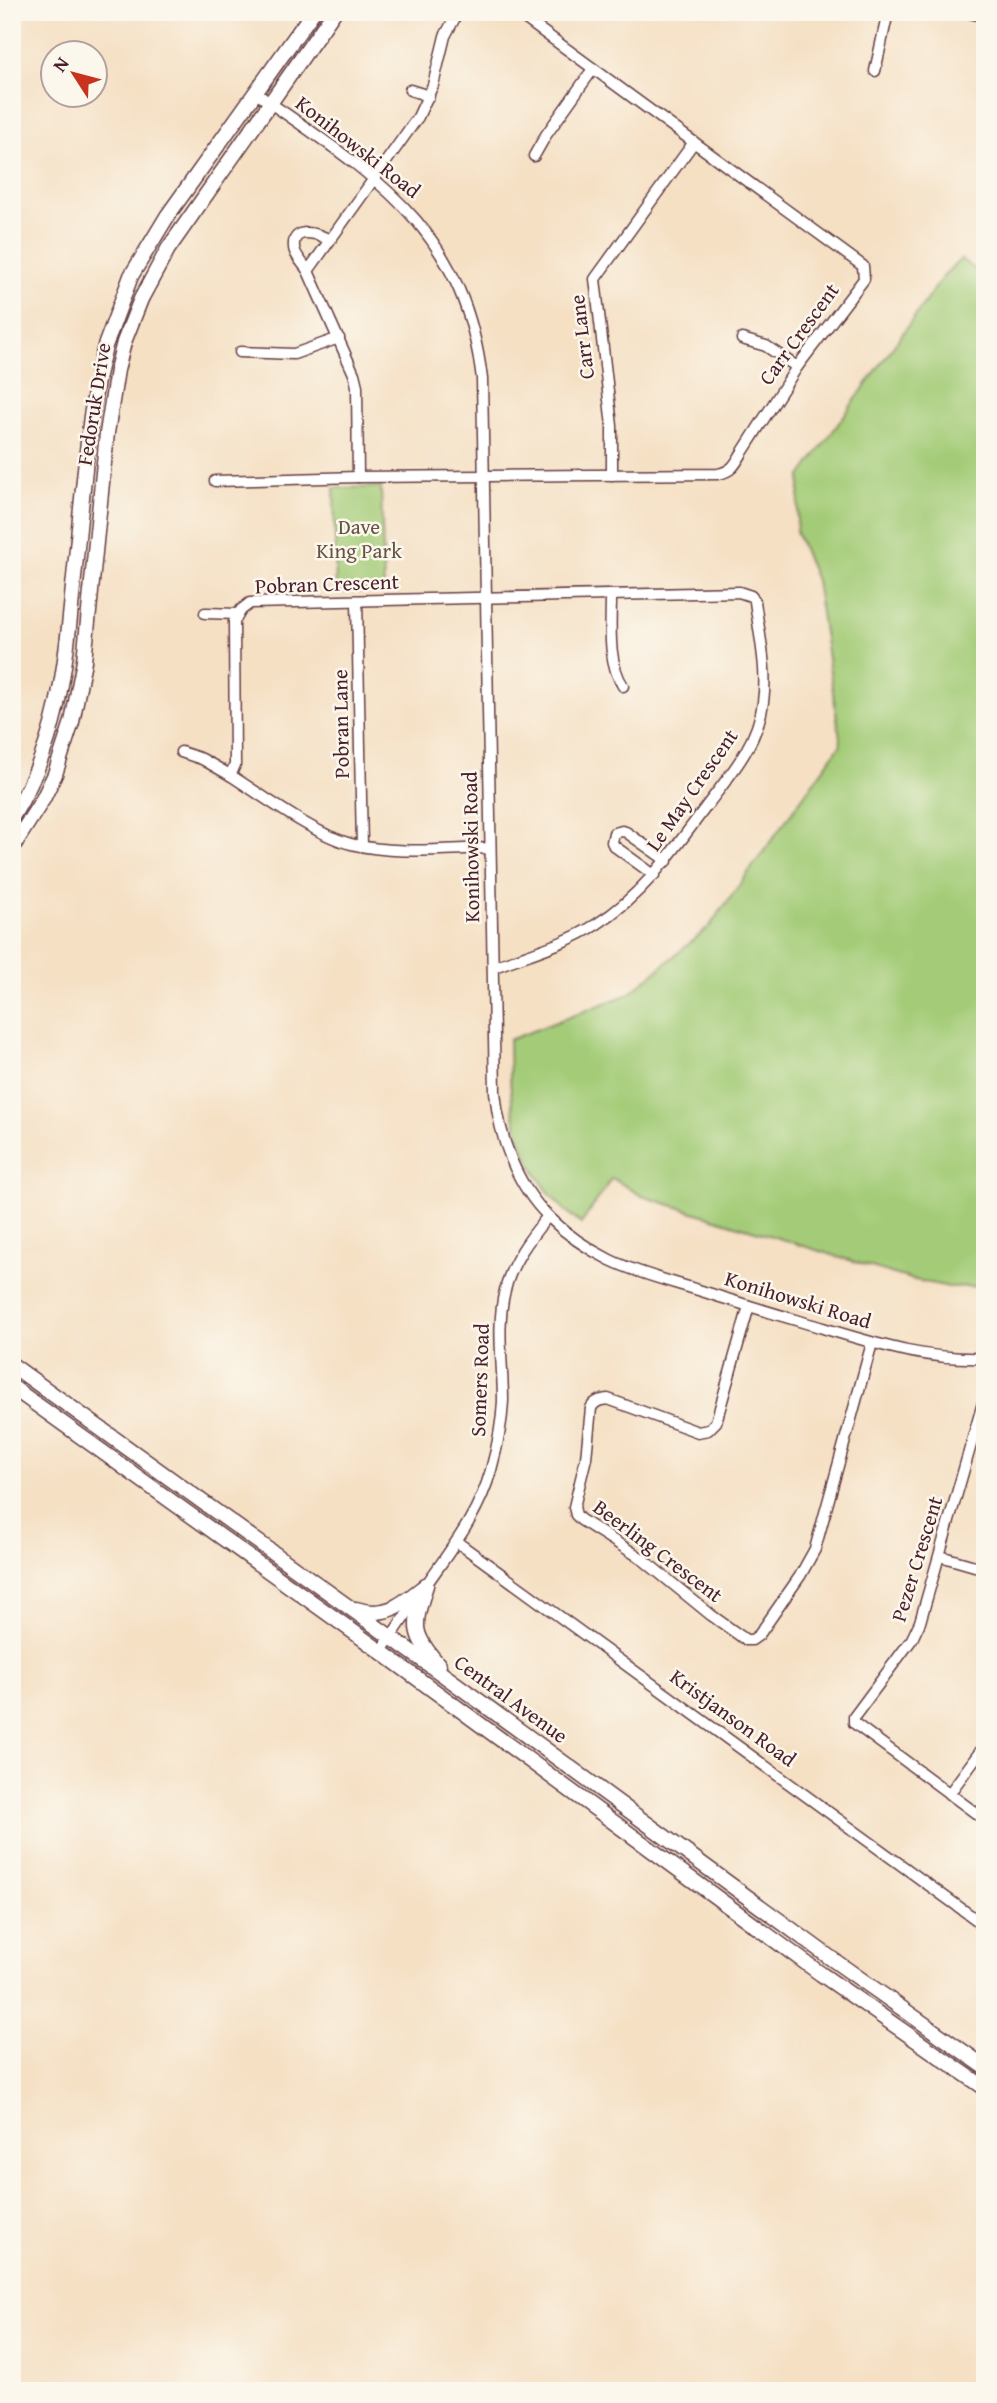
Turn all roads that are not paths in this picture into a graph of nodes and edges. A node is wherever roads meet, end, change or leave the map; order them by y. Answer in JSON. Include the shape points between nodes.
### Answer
{"nodes":[{"id":1,"x":313,"y":12,"type":"edge"},
{"id":2,"x":334,"y":12,"type":"edge"},
{"id":3,"x":458,"y":12,"type":"edge"},
{"id":4,"x":516,"y":12,"type":"edge"},
{"id":5,"x":888,"y":12,"type":"edge"},
{"id":6,"x":966,"y":12,"type":"edge"},
{"id":7,"x":985,"y":17,"type":"edge"},
{"id":8,"x":593,"y":69,"type":"junction"},
{"id":9,"x":875,"y":71,"type":"dead end"},
{"id":10,"x":410,"y":90,"type":"dead end"},
{"id":11,"x":256,"y":93,"type":"junction"},
{"id":12,"x":429,"y":96,"type":"junction"},
{"id":13,"x":271,"y":103,"type":"junction"},
{"id":14,"x":694,"y":142,"type":"junction"},
{"id":15,"x":534,"y":156,"type":"dead end"},
{"id":16,"x":374,"y":179,"type":"junction"},
{"id":17,"x":329,"y":240,"type":"junction"},
{"id":18,"x":308,"y":271,"type":"junction"},
{"id":19,"x":339,"y":338,"type":"junction"},
{"id":20,"x":742,"y":339,"type":"dead end"},
{"id":21,"x":240,"y":352,"type":"dead end"},
{"id":22,"x":797,"y":367,"type":"junction"},
{"id":23,"x":612,"y":475,"type":"junction"},
{"id":24,"x":358,"y":477,"type":"junction"},
{"id":25,"x":483,"y":477,"type":"junction"},
{"id":26,"x":215,"y":481,"type":"dead end"},
{"id":27,"x":611,"y":596,"type":"junction"},
{"id":28,"x":485,"y":598,"type":"junction"},
{"id":29,"x":357,"y":602,"type":"junction"},
{"id":30,"x":205,"y":613,"type":"dead end"},
{"id":31,"x":238,"y":614,"type":"junction"},
{"id":32,"x":623,"y":686,"type":"dead end"},
{"id":33,"x":181,"y":752,"type":"dead end"},
{"id":34,"x":230,"y":775,"type":"junction"},
{"id":35,"x":12,"y":817,"type":"edge"},
{"id":36,"x":362,"y":846,"type":"junction"},
{"id":37,"x":12,"y":848,"type":"edge"},
{"id":38,"x":490,"y":848,"type":"junction"},
{"id":39,"x":667,"y":861,"type":"junction"},
{"id":40,"x":654,"y":875,"type":"junction"},
{"id":41,"x":494,"y":967,"type":"junction"},
{"id":42,"x":548,"y":1216,"type":"junction"},
{"id":43,"x":749,"y":1306,"type":"junction"},
{"id":44,"x":872,"y":1343,"type":"junction"},
{"id":45,"x":985,"y":1357,"type":"edge"},
{"id":46,"x":12,"y":1365,"type":"edge"},
{"id":47,"x":12,"y":1387,"type":"edge"},
{"id":48,"x":985,"y":1396,"type":"edge"},
{"id":49,"x":457,"y":1542,"type":"junction"},
{"id":50,"x":940,"y":1556,"type":"junction"},
{"id":51,"x":985,"y":1569,"type":"edge"},
{"id":52,"x":426,"y":1585,"type":"junction"},
{"id":53,"x":349,"y":1607,"type":"junction"},
{"id":54,"x":391,"y":1637,"type":"junction"},
{"id":55,"x":380,"y":1651,"type":"junction"},
{"id":56,"x":456,"y":1684,"type":"junction"},
{"id":57,"x":985,"y":1745,"type":"edge"},
{"id":58,"x":949,"y":1794,"type":"junction"},
{"id":59,"x":985,"y":1820,"type":"edge"},
{"id":60,"x":985,"y":1926,"type":"edge"},
{"id":61,"x":985,"y":2067,"type":"edge"},
{"id":62,"x":985,"y":2088,"type":"edge"}],
"edges":[{"from":1,"to":11,"type":"main road","name":"Fedoruk Drive"},
{"from":2,"to":13,"type":"main road","name":"Fedoruk Drive"},
{"from":3,"to":12,"type":"street","via":[[445,36]]},
{"from":4,"to":8,"type":"street","name":"Carr Crescent"},
{"from":5,"to":9,"type":"street"},
{"from":6,"to":7,"type":"street"},
{"from":8,"to":14,"type":"street","name":"Carr Crescent"},
{"from":8,"to":15,"type":"street"},
{"from":10,"to":12,"type":"street"},
{"from":11,"to":13,"type":"street","name":"Konihowski Road"},
{"from":11,"to":35,"type":"main road","name":"Fedoruk Drive","via":[[168,215],[131,276],[118,309],[91,416],[60,701],[46,752]]},
{"from":12,"to":16,"type":"street"},
{"from":13,"to":16,"type":"street","name":"Konihowski Road"},
{"from":13,"to":37,"type":"main road","name":"Fedoruk Drive","via":[[168,249],[124,342],[110,412],[78,696],[55,774]]},
{"from":14,"to":22,"type":"street","name":"Carr Crescent","via":[[863,265],[864,279]]},
{"from":14,"to":23,"type":"street","name":"Carr Lane","via":[[595,279],[612,426]]},
{"from":16,"to":17,"type":"street"},
{"from":16,"to":25,"type":"street","name":"Konihowski Road","via":[[429,234],[468,308],[482,379]]},
{"from":17,"to":18,"type":"street"},
{"from":17,"to":18,"type":"street","via":[[308,232],[295,240],[296,253]]},
{"from":18,"to":19,"type":"street"},
{"from":19,"to":21,"type":"street","via":[[294,354]]},
{"from":19,"to":24,"type":"street","via":[[357,386]]},
{"from":20,"to":22,"type":"street","via":[[766,346]]},
{"from":22,"to":23,"type":"street","name":"Carr Crescent","via":[[728,472]]},
{"from":23,"to":25,"type":"street","name":"Carr Crescent"},
{"from":24,"to":25,"type":"street","name":"Carr Crescent"},
{"from":24,"to":26,"type":"street","name":"Carr Crescent"},
{"from":25,"to":28,"type":"street","name":"Konihowski Road"},
{"from":27,"to":28,"type":"street","name":"Le May Crescent"},
{"from":27,"to":32,"type":"street","via":[[612,657]]},
{"from":27,"to":39,"type":"street","name":"Le May Crescent","via":[[740,592],[755,601],[764,690],[757,730],[744,756]]},
{"from":28,"to":29,"type":"street","name":"Pobran Crescent"},
{"from":28,"to":38,"type":"street","name":"Konihowski Road"},
{"from":29,"to":31,"type":"street","name":"Pobran Crescent","via":[[250,603]]},
{"from":29,"to":36,"type":"street","name":"Pobran Lane"},
{"from":30,"to":31,"type":"street"},
{"from":31,"to":34,"type":"street","name":"Pobran Crescent","via":[[234,622],[235,765]]},
{"from":33,"to":34,"type":"street"},
{"from":34,"to":36,"type":"street","via":[[329,837]]},
{"from":36,"to":38,"type":"street"},
{"from":38,"to":41,"type":"street","name":"Konihowski Road"},
{"from":39,"to":40,"type":"street","name":"Le May Crescent"},
{"from":39,"to":40,"type":"street","via":[[626,832],[614,834],[614,846]]},
{"from":40,"to":41,"type":"street","name":"Le May Crescent","via":[[595,925]]},
{"from":41,"to":42,"type":"street","name":"Konihowski Road","via":[[497,1112],[506,1150]]},
{"from":42,"to":43,"type":"street","name":"Konihowski Road","via":[[611,1261]]},
{"from":42,"to":49,"type":"street","name":"Somers Road","via":[[528,1240],[505,1289],[501,1427],[491,1473]]},
{"from":43,"to":44,"type":"street","name":"Konihowski Road"},
{"from":43,"to":44,"type":"street","name":"Beerling Crescent","via":[[716,1422],[708,1430],[698,1432],[608,1399],[593,1404],[574,1507],[581,1520],[642,1558],[747,1640],[759,1635],[815,1549]]},
{"from":44,"to":45,"type":"street","name":"Konihowski Road","via":[[949,1359]]},
{"from":46,"to":53,"type":"main road","name":"Central Avenue"},
{"from":47,"to":55,"type":"main road","name":"Central Avenue"},
{"from":48,"to":50,"type":"street","name":"Pezer Crescent"},
{"from":49,"to":52,"type":"street","name":"Somers Road"},
{"from":49,"to":60,"type":"street","name":"Kristjanson Road"},
{"from":50,"to":51,"type":"street"},
{"from":50,"to":58,"type":"street","name":"Pezer Crescent","via":[[912,1639],[853,1723]]},
{"from":52,"to":53,"type":"main road","via":[[384,1613]]},
{"from":52,"to":54,"type":"street","name":"Somers Road"},
{"from":52,"to":56,"type":"main road","via":[[417,1635]]},
{"from":53,"to":54,"type":"main road","name":"Central Avenue"},
{"from":54,"to":55,"type":"street","name":"Somers Road"},
{"from":54,"to":56,"type":"main road","name":"Central Avenue"},
{"from":55,"to":62,"type":"main road","name":"Central Avenue"},
{"from":56,"to":61,"type":"main road","name":"Central Avenue"},
{"from":57,"to":58,"type":"street"},
{"from":58,"to":59,"type":"street","name":"Pezer Crescent"}]}
